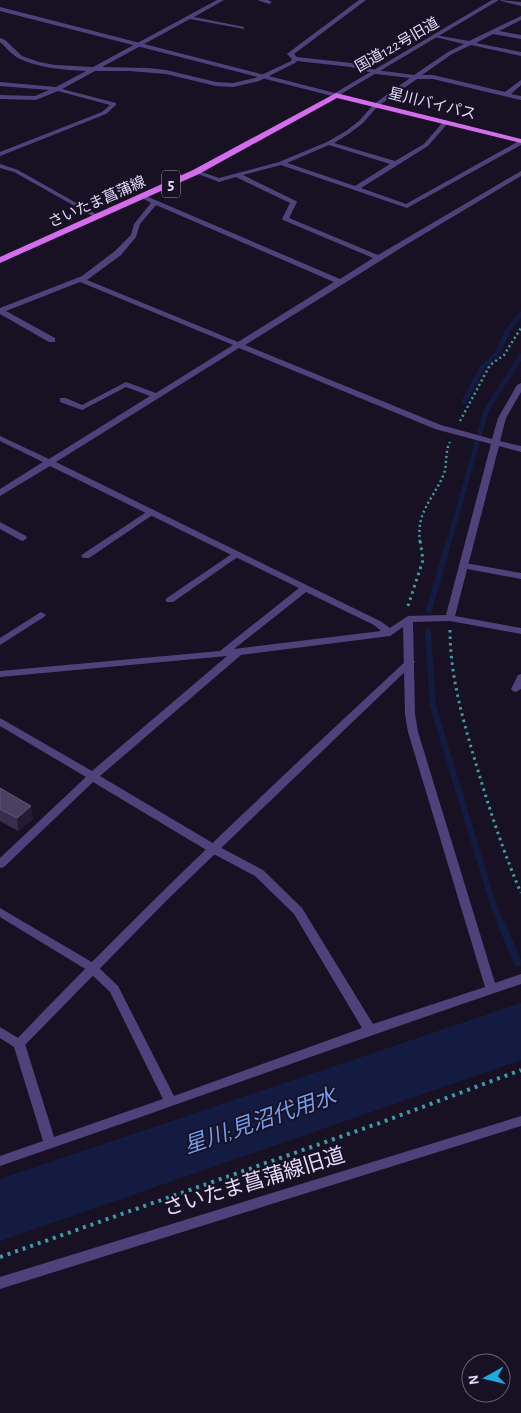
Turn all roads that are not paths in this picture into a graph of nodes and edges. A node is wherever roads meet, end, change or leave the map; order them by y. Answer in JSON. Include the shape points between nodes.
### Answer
{"nodes":[{"id":1,"x":221,"y":0,"type":"edge"},
{"id":2,"x":260,"y":0,"type":"edge"},
{"id":3,"x":363,"y":0,"type":"edge"},
{"id":4,"x":496,"y":0,"type":"edge"},
{"id":5,"x":503,"y":0,"type":"edge"},
{"id":6,"x":269,"y":2,"type":"dead end"},
{"id":7,"x":521,"y":4,"type":"edge"},
{"id":8,"x":0,"y":9,"type":"edge"},
{"id":9,"x":192,"y":18,"type":"junction"},
{"id":10,"x":521,"y":18,"type":"edge"},
{"id":11,"x":242,"y":28,"type":"dead end"},
{"id":12,"x":493,"y":32,"type":"junction"},
{"id":13,"x":437,"y":36,"type":"junction"},
{"id":14,"x":521,"y":37,"type":"edge"},
{"id":15,"x":0,"y":40,"type":"edge"},
{"id":16,"x":466,"y":43,"type":"junction"},
{"id":17,"x":138,"y":44,"type":"junction"},
{"id":18,"x":521,"y":54,"type":"edge"},
{"id":19,"x":295,"y":59,"type":"junction"},
{"id":20,"x":93,"y":68,"type":"junction"},
{"id":21,"x":376,"y":72,"type":"junction"},
{"id":22,"x":264,"y":76,"type":"junction"},
{"id":23,"x":413,"y":77,"type":"junction"},
{"id":24,"x":521,"y":82,"type":"edge"},
{"id":25,"x":0,"y":84,"type":"edge"},
{"id":26,"x":57,"y":89,"type":"junction"},
{"id":27,"x":507,"y":94,"type":"junction"},
{"id":28,"x":336,"y":95,"type":"junction"},
{"id":29,"x":0,"y":97,"type":"edge"},
{"id":30,"x":521,"y":98,"type":"edge"},
{"id":31,"x":376,"y":105,"type":"junction"},
{"id":32,"x":446,"y":122,"type":"junction"},
{"id":33,"x":521,"y":142,"type":"edge"},
{"id":34,"x":329,"y":143,"type":"junction"},
{"id":35,"x":0,"y":154,"type":"edge"},
{"id":36,"x":281,"y":163,"type":"junction"},
{"id":37,"x":396,"y":164,"type":"junction"},
{"id":38,"x":0,"y":166,"type":"edge"},
{"id":39,"x":196,"y":172,"type":"junction"},
{"id":40,"x":521,"y":173,"type":"edge"},
{"id":41,"x":237,"y":175,"type":"junction"},
{"id":42,"x":356,"y":188,"type":"junction"},
{"id":43,"x":144,"y":197,"type":"junction"},
{"id":44,"x":155,"y":202,"type":"junction"},
{"id":45,"x":98,"y":217,"type":"junction"},
{"id":46,"x":378,"y":258,"type":"junction"},
{"id":47,"x":0,"y":260,"type":"edge"},
{"id":48,"x":81,"y":280,"type":"junction"},
{"id":49,"x":340,"y":282,"type":"junction"},
{"id":50,"x":0,"y":311,"type":"edge"},
{"id":51,"x":52,"y":340,"type":"dead end"},
{"id":52,"x":240,"y":345,"type":"junction"},
{"id":53,"x":521,"y":385,"type":"edge"},
{"id":54,"x":157,"y":396,"type":"junction"},
{"id":55,"x":63,"y":400,"type":"dead end"},
{"id":56,"x":0,"y":438,"type":"edge"},
{"id":57,"x":493,"y":442,"type":"junction"},
{"id":58,"x":521,"y":449,"type":"edge"},
{"id":59,"x":50,"y":462,"type":"junction"},
{"id":60,"x":0,"y":492,"type":"edge"},
{"id":61,"x":151,"y":512,"type":"junction"},
{"id":62,"x":0,"y":525,"type":"edge"},
{"id":63,"x":23,"y":538,"type":"dead end"},
{"id":64,"x":236,"y":554,"type":"junction"},
{"id":65,"x":86,"y":556,"type":"dead end"},
{"id":66,"x":465,"y":566,"type":"junction"},
{"id":67,"x":521,"y":576,"type":"edge"},
{"id":68,"x":305,"y":588,"type":"junction"},
{"id":69,"x":170,"y":600,"type":"dead end"},
{"id":70,"x":41,"y":615,"type":"dead end"},
{"id":71,"x":446,"y":618,"type":"junction"},
{"id":72,"x":411,"y":619,"type":"junction"},
{"id":73,"x":521,"y":632,"type":"edge"},
{"id":74,"x":390,"y":633,"type":"junction"},
{"id":75,"x":0,"y":642,"type":"edge"},
{"id":76,"x":238,"y":652,"type":"junction"},
{"id":77,"x":222,"y":654,"type":"junction"},
{"id":78,"x":410,"y":662,"type":"junction"},
{"id":79,"x":0,"y":674,"type":"edge"},
{"id":80,"x":521,"y":677,"type":"edge"},
{"id":81,"x":516,"y":689,"type":"dead end"},
{"id":82,"x":0,"y":722,"type":"edge"},
{"id":83,"x":92,"y":776,"type":"junction"},
{"id":84,"x":212,"y":848,"type":"junction"},
{"id":85,"x":0,"y":864,"type":"edge"},
{"id":86,"x":0,"y":912,"type":"edge"},
{"id":87,"x":91,"y":967,"type":"junction"},
{"id":88,"x":521,"y":979,"type":"edge"},
{"id":89,"x":491,"y":988,"type":"junction"},
{"id":90,"x":370,"y":1030,"type":"junction"},
{"id":91,"x":0,"y":1032,"type":"edge"},
{"id":92,"x":19,"y":1044,"type":"junction"},
{"id":93,"x":170,"y":1102,"type":"junction"},
{"id":94,"x":521,"y":1121,"type":"edge"},
{"id":95,"x":50,"y":1144,"type":"junction"},
{"id":96,"x":0,"y":1161,"type":"edge"},
{"id":97,"x":0,"y":1283,"type":"edge"}],
"edges":[{"from":1,"to":9,"type":"street"},
{"from":2,"to":6,"type":"street"},
{"from":3,"to":19,"type":"street","via":[[290,54]]},
{"from":4,"to":13,"type":"street","name":"国道122号旧道"},
{"from":5,"to":7,"type":"street"},
{"from":8,"to":17,"type":"street"},
{"from":9,"to":11,"type":"street"},
{"from":9,"to":17,"type":"street"},
{"from":10,"to":12,"type":"street"},
{"from":12,"to":14,"type":"street"},
{"from":12,"to":16,"type":"street"},
{"from":13,"to":16,"type":"street"},
{"from":13,"to":21,"type":"street","name":"国道122号旧道"},
{"from":15,"to":20,"type":"street","via":[[17,56],[31,61],[72,70]]},
{"from":16,"to":18,"type":"street"},
{"from":16,"to":23,"type":"street"},
{"from":17,"to":20,"type":"street"},
{"from":17,"to":22,"type":"street"},
{"from":19,"to":21,"type":"street","via":[[351,65]]},
{"from":19,"to":22,"type":"street"},
{"from":20,"to":22,"type":"street","via":[[166,72],[232,85]]},
{"from":20,"to":26,"type":"street"},
{"from":21,"to":23,"type":"street"},
{"from":21,"to":28,"type":"street","name":"国道122号旧道"},
{"from":22,"to":28,"type":"street"},
{"from":23,"to":27,"type":"street","via":[[433,77]]},
{"from":23,"to":31,"type":"street"},
{"from":24,"to":27,"type":"street"},
{"from":25,"to":26,"type":"street"},
{"from":26,"to":29,"type":"street","via":[[36,98]]},
{"from":26,"to":35,"type":"street","via":[[114,104],[104,113]]},
{"from":27,"to":30,"type":"street"},
{"from":28,"to":31,"type":"main road","name":"星川バイパス"},
{"from":28,"to":39,"type":"main road","name":"さいたま菖蒲線","number":"5"},
{"from":31,"to":32,"type":"main road","name":"星川バイパス"},
{"from":31,"to":34,"type":"street","via":[[361,122]]},
{"from":32,"to":33,"type":"main road","name":"星川バイパス"},
{"from":32,"to":37,"type":"street","via":[[426,145]]},
{"from":33,"to":42,"type":"street","via":[[407,206]]},
{"from":34,"to":36,"type":"street"},
{"from":34,"to":37,"type":"street"},
{"from":36,"to":41,"type":"street"},
{"from":36,"to":42,"type":"street"},
{"from":37,"to":42,"type":"street"},
{"from":38,"to":45,"type":"street"},
{"from":39,"to":41,"type":"street","via":[[219,180]]},
{"from":39,"to":43,"type":"main road","name":"さいたま菖蒲線","number":"5"},
{"from":40,"to":46,"type":"street"},
{"from":41,"to":46,"type":"street","via":[[294,202],[285,219]]},
{"from":43,"to":44,"type":"street"},
{"from":43,"to":45,"type":"main road","name":"さいたま菖蒲線","number":"5"},
{"from":44,"to":48,"type":"street","via":[[136,224],[134,236],[118,253]]},
{"from":44,"to":49,"type":"street"},
{"from":45,"to":47,"type":"main road","name":"さいたま菖蒲線","number":"5"},
{"from":46,"to":49,"type":"street"},
{"from":48,"to":50,"type":"street"},
{"from":48,"to":52,"type":"street"},
{"from":49,"to":52,"type":"street"},
{"from":50,"to":51,"type":"street"},
{"from":52,"to":54,"type":"street"},
{"from":52,"to":57,"type":"street","via":[[438,427]]},
{"from":53,"to":57,"type":"street","via":[[502,418]]},
{"from":54,"to":55,"type":"street","via":[[126,384],[82,408]]},
{"from":54,"to":59,"type":"street"},
{"from":56,"to":59,"type":"street"},
{"from":57,"to":58,"type":"street"},
{"from":57,"to":66,"type":"street"},
{"from":59,"to":60,"type":"street"},
{"from":59,"to":61,"type":"street"},
{"from":61,"to":64,"type":"street"},
{"from":61,"to":65,"type":"street"},
{"from":62,"to":63,"type":"street"},
{"from":64,"to":68,"type":"street"},
{"from":64,"to":69,"type":"street"},
{"from":66,"to":67,"type":"street"},
{"from":66,"to":71,"type":"street"},
{"from":68,"to":74,"type":"street","via":[[377,623]]},
{"from":68,"to":77,"type":"street"},
{"from":70,"to":75,"type":"street"},
{"from":71,"to":72,"type":"street"},
{"from":71,"to":73,"type":"street"},
{"from":72,"to":74,"type":"street"},
{"from":72,"to":78,"type":"street"},
{"from":74,"to":76,"type":"street"},
{"from":76,"to":77,"type":"street"},
{"from":76,"to":83,"type":"street"},
{"from":77,"to":79,"type":"street"},
{"from":78,"to":84,"type":"street"},
{"from":78,"to":89,"type":"street","via":[[410,714],[418,752]]},
{"from":80,"to":81,"type":"street"},
{"from":82,"to":83,"type":"street"},
{"from":83,"to":84,"type":"street"},
{"from":83,"to":85,"type":"street"},
{"from":84,"to":87,"type":"street"},
{"from":84,"to":90,"type":"street","via":[[259,873],[298,911]]},
{"from":86,"to":87,"type":"street"},
{"from":87,"to":92,"type":"street"},
{"from":87,"to":93,"type":"street","via":[[114,989]]},
{"from":88,"to":89,"type":"street"},
{"from":89,"to":90,"type":"street"},
{"from":90,"to":93,"type":"street"},
{"from":91,"to":92,"type":"street"},
{"from":92,"to":95,"type":"street"},
{"from":93,"to":95,"type":"street"},
{"from":94,"to":97,"type":"street","name":"さいたま菖蒲線旧道"},
{"from":95,"to":96,"type":"street"}]}
